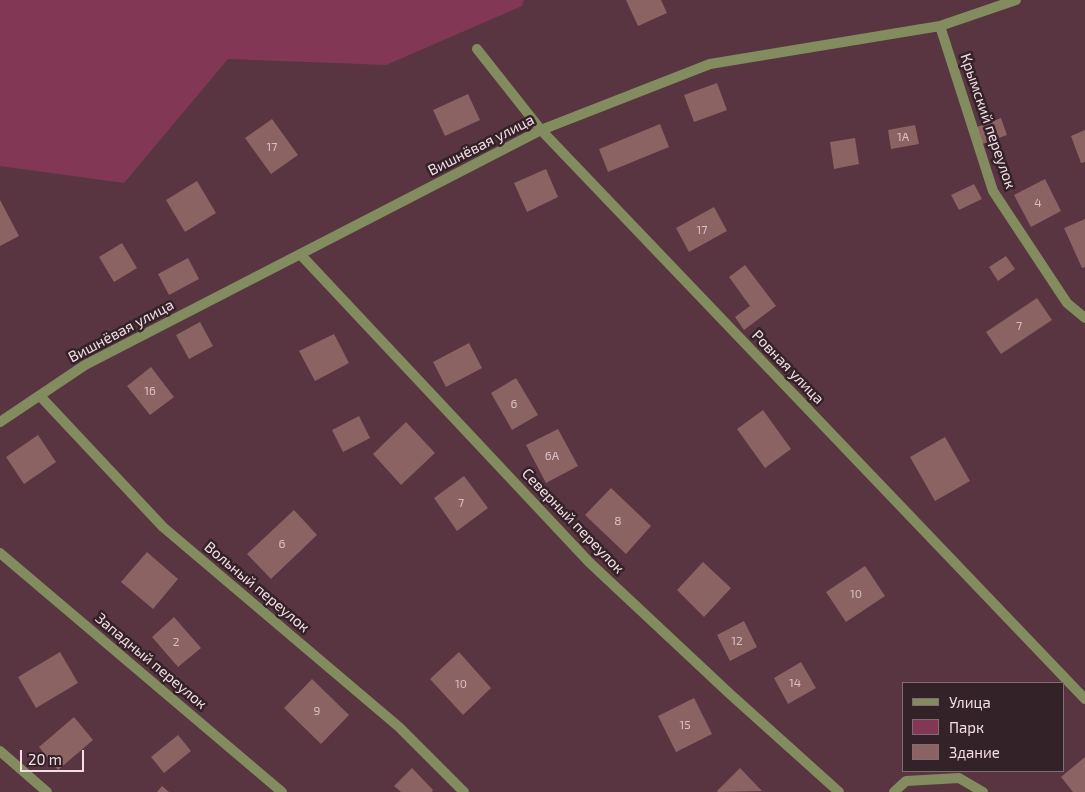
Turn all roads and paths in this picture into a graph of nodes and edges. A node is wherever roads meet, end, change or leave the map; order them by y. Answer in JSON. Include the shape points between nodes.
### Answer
{"nodes":[{"id":1,"x":1016,"y":0,"type":"edge"},
{"id":2,"x":940,"y":26,"type":"junction"},
{"id":3,"x":477,"y":49,"type":"dead end"},
{"id":4,"x":542,"y":130,"type":"junction"},
{"id":5,"x":300,"y":254,"type":"junction"},
{"id":6,"x":1085,"y":318,"type":"edge"},
{"id":7,"x":40,"y":396,"type":"junction"},
{"id":8,"x":0,"y":422,"type":"edge"},
{"id":9,"x":0,"y":553,"type":"edge"},
{"id":10,"x":1085,"y":700,"type":"edge"},
{"id":11,"x":0,"y":752,"type":"edge"},
{"id":12,"x":47,"y":792,"type":"edge"},
{"id":13,"x":282,"y":792,"type":"edge"},
{"id":14,"x":464,"y":792,"type":"edge"},
{"id":15,"x":839,"y":792,"type":"edge"},
{"id":16,"x":894,"y":792,"type":"edge"},
{"id":17,"x":983,"y":792,"type":"edge"}],
"edges":[{"from":1,"to":2,"type":"street","name":"Вишнёвая улица"},
{"from":2,"to":4,"type":"street","name":"Вишнёвая улица","via":[[710,64]]},
{"from":2,"to":6,"type":"street","name":"Крымский переулок","via":[[993,191],[1067,303]]},
{"from":3,"to":4,"type":"street","name":"Ровная улица"},
{"from":4,"to":5,"type":"street","name":"Вишнёвая улица"},
{"from":4,"to":10,"type":"street","name":"Ровная улица"},
{"from":5,"to":7,"type":"street","name":"Вишнёвая улица","via":[[85,365]]},
{"from":5,"to":15,"type":"street","name":"Северный переулок","via":[[589,562]]},
{"from":7,"to":8,"type":"street","name":"Вишнёвая улица"},
{"from":7,"to":14,"type":"street","name":"Вольный переулок","via":[[163,527],[399,727]]},
{"from":9,"to":13,"type":"street","name":"Западный переулок"},
{"from":11,"to":12,"type":"street"},
{"from":16,"to":17,"type":"street","via":[[906,781],[959,778]]}]}
